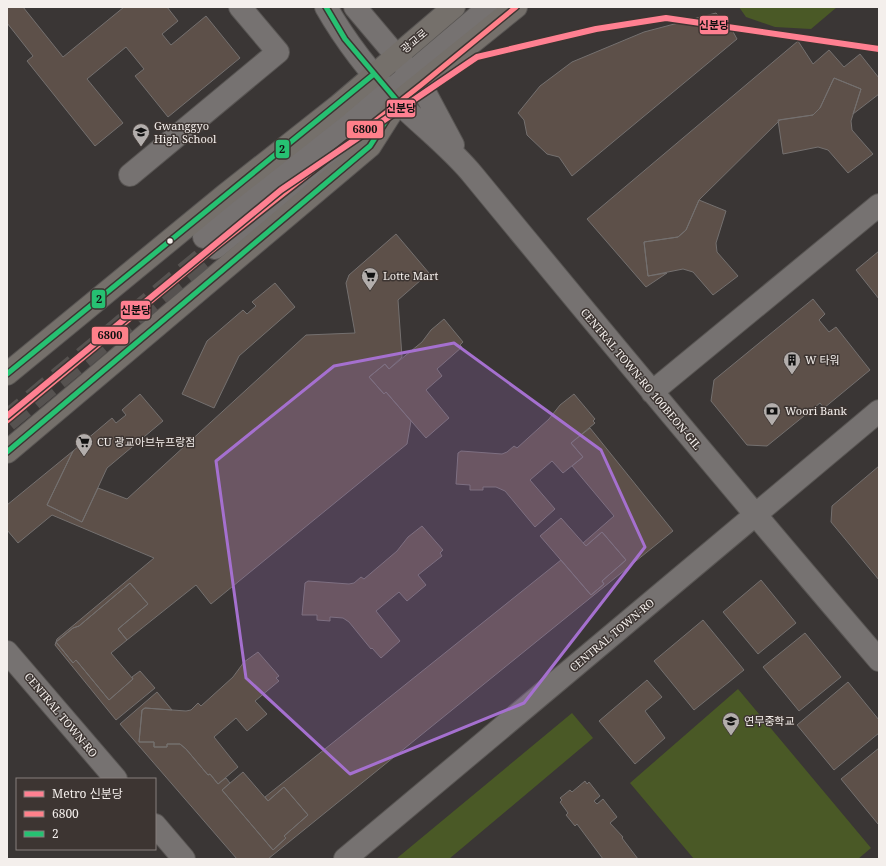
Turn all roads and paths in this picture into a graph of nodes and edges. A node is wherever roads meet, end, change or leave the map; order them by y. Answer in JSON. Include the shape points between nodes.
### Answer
{"nodes":[{"id":1,"x":240,"y":7,"type":"edge"},
{"id":2,"x":326,"y":7,"type":"edge"},
{"id":3,"x":355,"y":7,"type":"edge"},
{"id":4,"x":454,"y":7,"type":"edge"},
{"id":5,"x":489,"y":7,"type":"edge"},
{"id":6,"x":516,"y":7,"type":"edge"},
{"id":7,"x":396,"y":55,"type":"junction"},
{"id":8,"x":374,"y":74,"type":"junction"},
{"id":9,"x":416,"y":79,"type":"junction"},
{"id":10,"x":394,"y":97,"type":"junction"},
{"id":11,"x":462,"y":162,"type":"junction"},
{"id":12,"x":130,"y":175,"type":"dead end"},
{"id":13,"x":879,"y":205,"type":"edge"},
{"id":14,"x":209,"y":242,"type":"tunnel mouth"},
{"id":15,"x":7,"y":374,"type":"edge"},
{"id":16,"x":652,"y":392,"type":"junction"},
{"id":17,"x":879,"y":411,"type":"edge"},
{"id":18,"x":7,"y":452,"type":"edge"},
{"id":19,"x":754,"y":515,"type":"junction"},
{"id":20,"x":7,"y":652,"type":"edge"},
{"id":21,"x":879,"y":660,"type":"edge"},
{"id":22,"x":115,"y":778,"type":"edge"},
{"id":23,"x":156,"y":826,"type":"edge"},
{"id":24,"x":184,"y":859,"type":"edge"},
{"id":25,"x":346,"y":859,"type":"edge"}],
"edges":[{"from":1,"to":12,"type":"street","via":[[278,52]]},
{"from":2,"to":8,"type":"street","name":"CENTRAL TOWN-RO 100BEON-GIL","via":[[345,39]]},
{"from":3,"to":7,"type":"street"},
{"from":4,"to":7,"type":"main road","name":"광교로"},
{"from":5,"to":9,"type":"street"},
{"from":6,"to":9,"type":"main road"},
{"from":7,"to":8,"type":"main road","name":"광교로"},
{"from":7,"to":9,"type":"street"},
{"from":8,"to":10,"type":"street","name":"CENTRAL TOWN-RO 100BEON-GIL"},
{"from":8,"to":15,"type":"main road","name":"광교로"},
{"from":9,"to":10,"type":"main road"},
{"from":9,"to":11,"type":"street"},
{"from":10,"to":11,"type":"street","name":"CENTRAL TOWN-RO 100BEON-GIL"},
{"from":10,"to":14,"type":"street"},
{"from":10,"to":18,"type":"main road","via":[[370,146]]},
{"from":11,"to":16,"type":"street","name":"CENTRAL TOWN-RO 100BEON-GIL"},
{"from":13,"to":16,"type":"street"},
{"from":16,"to":19,"type":"street","name":"CENTRAL TOWN-RO 100BEON-GIL"},
{"from":17,"to":19,"type":"street","name":"CENTRAL TOWN-RO"},
{"from":19,"to":21,"type":"street","name":"CENTRAL TOWN-RO 100BEON-GIL"},
{"from":19,"to":25,"type":"street","name":"CENTRAL TOWN-RO"},
{"from":20,"to":22,"type":"street","name":"CENTRAL TOWN-RO"},
{"from":23,"to":24,"type":"street"}]}
